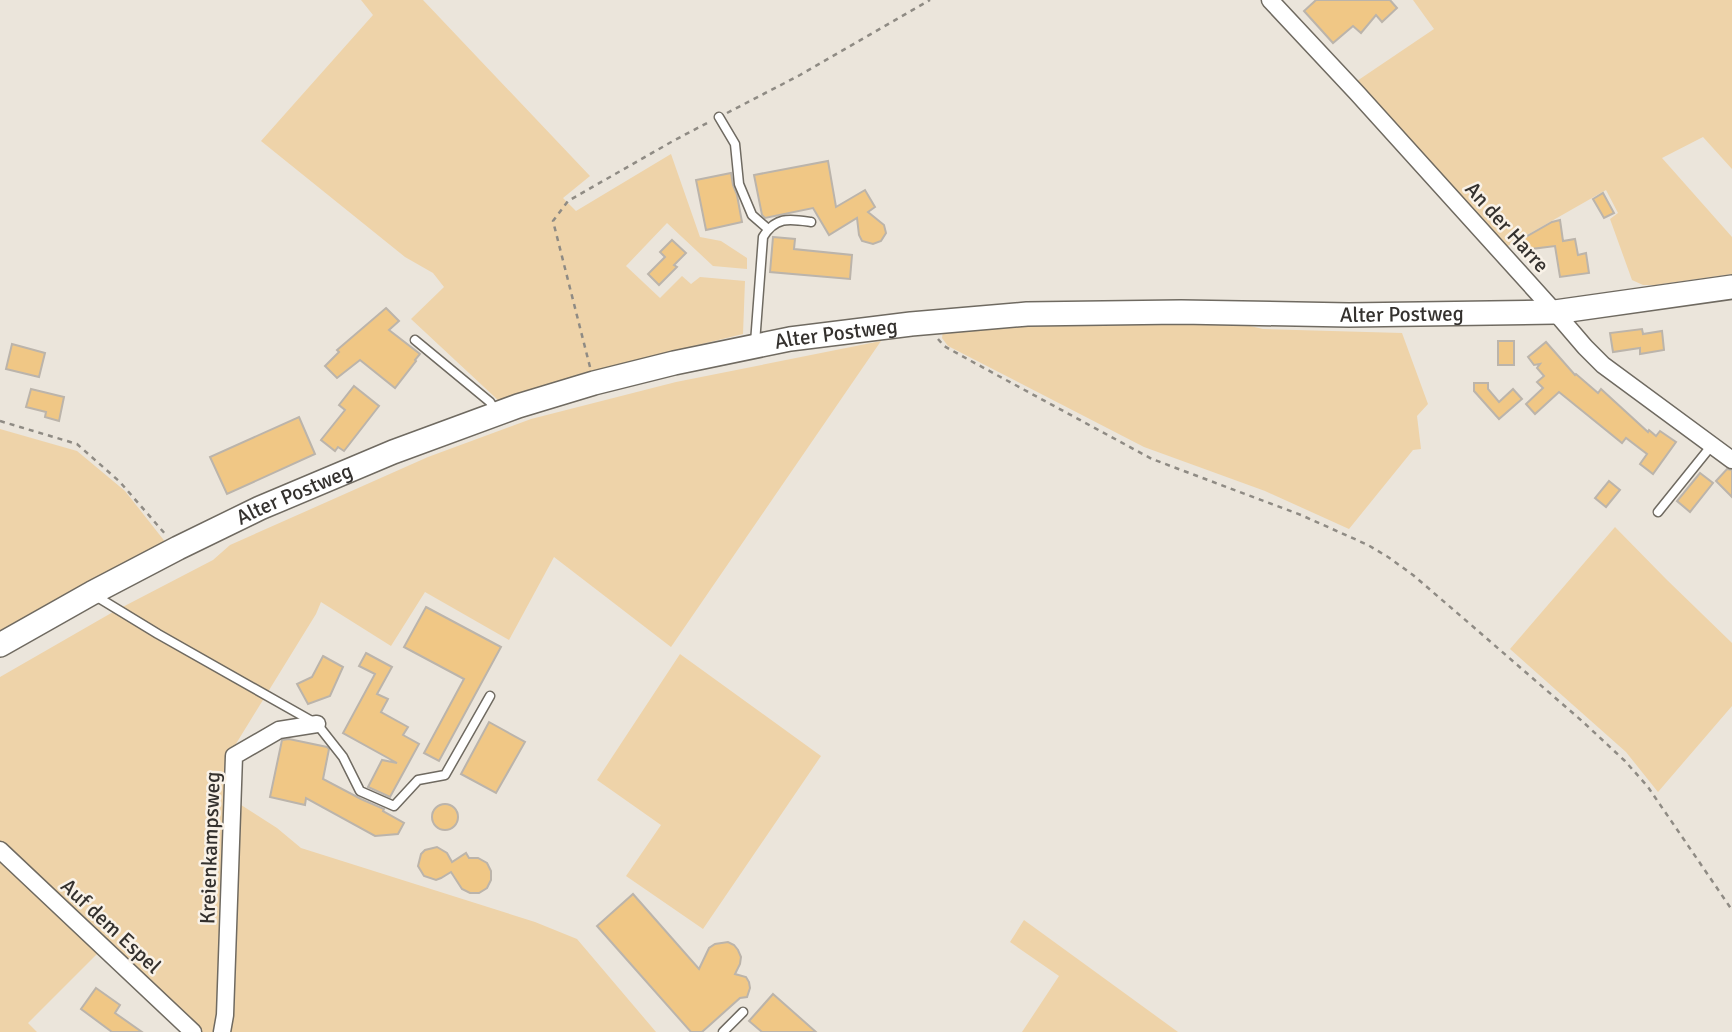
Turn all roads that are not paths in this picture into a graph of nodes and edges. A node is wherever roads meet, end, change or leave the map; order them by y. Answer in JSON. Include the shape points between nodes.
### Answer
{"nodes":[{"id":1,"x":1270,"y":0,"type":"edge"},
{"id":2,"x":719,"y":117,"type":"road end"},
{"id":3,"x":811,"y":222,"type":"dead end"},
{"id":4,"x":768,"y":229,"type":"junction"},
{"id":5,"x":1732,"y":287,"type":"edge"},
{"id":6,"x":1555,"y":312,"type":"junction"},
{"id":7,"x":415,"y":340,"type":"dead end"},
{"id":8,"x":755,"y":346,"type":"junction"},
{"id":9,"x":498,"y":414,"type":"junction"},
{"id":10,"x":1712,"y":445,"type":"junction"},
{"id":11,"x":1732,"y":460,"type":"edge"},
{"id":12,"x":1658,"y":512,"type":"dead end"},
{"id":13,"x":92,"y":593,"type":"junction"},
{"id":14,"x":0,"y":645,"type":"edge"},
{"id":15,"x":490,"y":696,"type":"dead end"},
{"id":16,"x":317,"y":724,"type":"junction"},
{"id":17,"x":0,"y":850,"type":"edge"},
{"id":18,"x":743,"y":1012,"type":"dead end"},
{"id":19,"x":193,"y":1032,"type":"edge"},
{"id":20,"x":222,"y":1032,"type":"edge"},
{"id":21,"x":723,"y":1032,"type":"edge"}],
"edges":[{"from":1,"to":6,"type":"street","name":"An der Harre"},
{"from":2,"to":4,"type":"lane","via":[[734,144],[739,184],[752,215]]},
{"from":3,"to":4,"type":"lane","via":[[786,219]]},
{"from":4,"to":8,"type":"lane","via":[[763,237]]},
{"from":5,"to":6,"type":"main road","name":"Alter Postweg"},
{"from":6,"to":8,"type":"main road","name":"Alter Postweg","via":[[1027,314]]},
{"from":6,"to":10,"type":"street","name":"An der Harre","via":[[1603,365]]},
{"from":7,"to":9,"type":"lane","via":[[490,402]]},
{"from":8,"to":9,"type":"main road","name":"Alter Postweg","via":[[594,383]]},
{"from":9,"to":13,"type":"main road","name":"Alter Postweg","via":[[260,508]]},
{"from":10,"to":11,"type":"street","name":"An der Harre"},
{"from":10,"to":12,"type":"lane"},
{"from":13,"to":14,"type":"main road","name":"Alter Postweg"},
{"from":13,"to":16,"type":"lane"},
{"from":15,"to":16,"type":"lane","via":[[446,775],[418,780],[394,806],[360,791],[343,757]]},
{"from":16,"to":20,"type":"street","name":"Kreienkampsweg","via":[[279,730],[234,756]]},
{"from":17,"to":19,"type":"street","name":"Auf dem Espel"},
{"from":18,"to":21,"type":"lane"}]}
